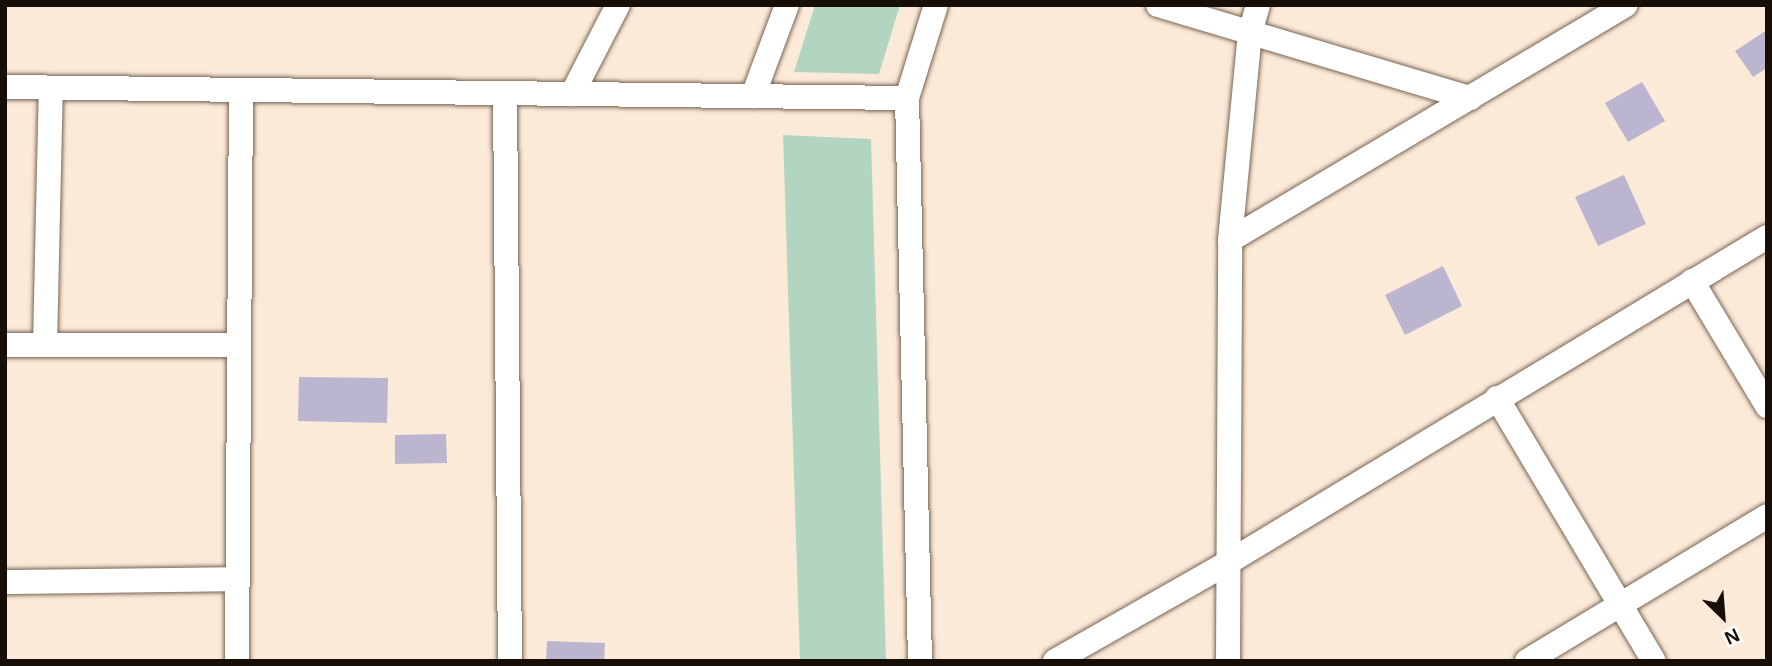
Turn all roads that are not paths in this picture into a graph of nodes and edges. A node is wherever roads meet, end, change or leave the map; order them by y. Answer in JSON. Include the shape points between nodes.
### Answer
{"nodes":[{"id":1,"x":618,"y":5,"type":"edge"},
{"id":2,"x":787,"y":5,"type":"edge"},
{"id":3,"x":936,"y":5,"type":"edge"},
{"id":4,"x":1158,"y":5,"type":"edge"},
{"id":5,"x":1258,"y":5,"type":"edge"},
{"id":6,"x":1626,"y":5,"type":"edge"},
{"id":7,"x":1250,"y":33,"type":"junction"},
{"id":8,"x":5,"y":87,"type":"edge"},
{"id":9,"x":51,"y":88,"type":"junction"},
{"id":10,"x":241,"y":90,"type":"junction"},
{"id":11,"x":505,"y":93,"type":"junction"},
{"id":12,"x":572,"y":94,"type":"junction"},
{"id":13,"x":753,"y":96,"type":"junction"},
{"id":14,"x":907,"y":98,"type":"junction"},
{"id":15,"x":1470,"y":98,"type":"junction"},
{"id":16,"x":1767,"y":237,"type":"edge"},
{"id":17,"x":1230,"y":240,"type":"junction"},
{"id":18,"x":1692,"y":281,"type":"junction"},
{"id":19,"x":5,"y":345,"type":"edge"},
{"id":20,"x":45,"y":345,"type":"junction"},
{"id":21,"x":239,"y":345,"type":"junction"},
{"id":22,"x":1497,"y":398,"type":"junction"},
{"id":23,"x":1767,"y":406,"type":"edge"},
{"id":24,"x":1767,"y":516,"type":"edge"},
{"id":25,"x":1228,"y":562,"type":"junction"},
{"id":26,"x":237,"y":579,"type":"junction"},
{"id":27,"x":5,"y":582,"type":"edge"},
{"id":28,"x":1620,"y":604,"type":"junction"},
{"id":29,"x":237,"y":661,"type":"edge"},
{"id":30,"x":510,"y":661,"type":"edge"},
{"id":31,"x":920,"y":661,"type":"edge"},
{"id":32,"x":1055,"y":661,"type":"edge"},
{"id":33,"x":1228,"y":661,"type":"edge"},
{"id":34,"x":1527,"y":661,"type":"edge"},
{"id":35,"x":1654,"y":661,"type":"edge"}],
"edges":[{"from":1,"to":12,"type":"street"},
{"from":2,"to":13,"type":"street"},
{"from":3,"to":14,"type":"street"},
{"from":4,"to":7,"type":"street"},
{"from":5,"to":7,"type":"street"},
{"from":6,"to":15,"type":"street"},
{"from":7,"to":15,"type":"street"},
{"from":7,"to":17,"type":"street"},
{"from":8,"to":9,"type":"street"},
{"from":9,"to":10,"type":"street"},
{"from":9,"to":20,"type":"street"},
{"from":10,"to":11,"type":"street"},
{"from":10,"to":21,"type":"street"},
{"from":11,"to":12,"type":"street"},
{"from":11,"to":30,"type":"street"},
{"from":12,"to":13,"type":"street"},
{"from":13,"to":14,"type":"street"},
{"from":14,"to":31,"type":"street"},
{"from":15,"to":17,"type":"street"},
{"from":16,"to":18,"type":"street"},
{"from":17,"to":25,"type":"street"},
{"from":18,"to":22,"type":"street"},
{"from":18,"to":23,"type":"street"},
{"from":19,"to":20,"type":"street"},
{"from":20,"to":21,"type":"street"},
{"from":21,"to":26,"type":"street"},
{"from":22,"to":25,"type":"street"},
{"from":22,"to":28,"type":"street"},
{"from":24,"to":28,"type":"street"},
{"from":25,"to":32,"type":"street"},
{"from":25,"to":33,"type":"street"},
{"from":26,"to":27,"type":"street"},
{"from":26,"to":29,"type":"street"},
{"from":28,"to":34,"type":"street"},
{"from":28,"to":35,"type":"street"}]}
